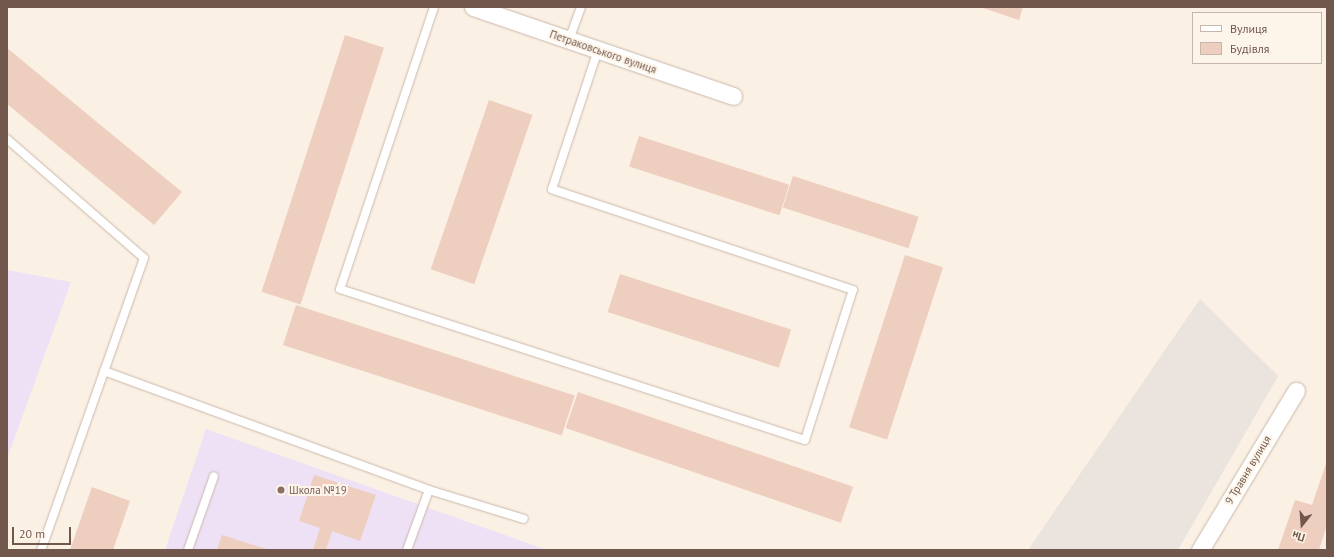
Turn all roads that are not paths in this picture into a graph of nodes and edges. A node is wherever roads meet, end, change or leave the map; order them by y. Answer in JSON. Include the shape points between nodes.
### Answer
{"nodes":[{"id":1,"x":434,"y":7,"type":"edge"},
{"id":2,"x":473,"y":7,"type":"edge"},
{"id":3,"x":581,"y":7,"type":"edge"},
{"id":4,"x":569,"y":40,"type":"junction"},
{"id":5,"x":598,"y":50,"type":"junction"},
{"id":6,"x":733,"y":96,"type":"dead end"},
{"id":7,"x":7,"y":139,"type":"edge"},
{"id":8,"x":104,"y":371,"type":"junction"},
{"id":9,"x":1296,"y":391,"type":"dead end"},
{"id":10,"x":214,"y":476,"type":"dead end"},
{"id":11,"x":429,"y":490,"type":"junction"},
{"id":12,"x":524,"y":519,"type":"dead end"},
{"id":13,"x":41,"y":550,"type":"edge"},
{"id":14,"x":188,"y":550,"type":"edge"},
{"id":15,"x":407,"y":550,"type":"edge"},
{"id":16,"x":1200,"y":550,"type":"edge"}],
"edges":[{"from":1,"to":5,"type":"lane","via":[[340,289],[805,440],[852,290],[552,189]]},
{"from":2,"to":4,"type":"street","name":"Петраковського вулиця"},
{"from":3,"to":4,"type":"lane"},
{"from":4,"to":5,"type":"street","name":"Петраковського вулиця"},
{"from":5,"to":6,"type":"street","name":"Петраковського вулиця"},
{"from":7,"to":8,"type":"lane","via":[[144,258]]},
{"from":8,"to":11,"type":"lane"},
{"from":8,"to":13,"type":"lane"},
{"from":9,"to":16,"type":"street","name":"9 Травня вулиця"},
{"from":10,"to":14,"type":"lane"},
{"from":11,"to":12,"type":"lane"},
{"from":11,"to":15,"type":"lane"}]}
